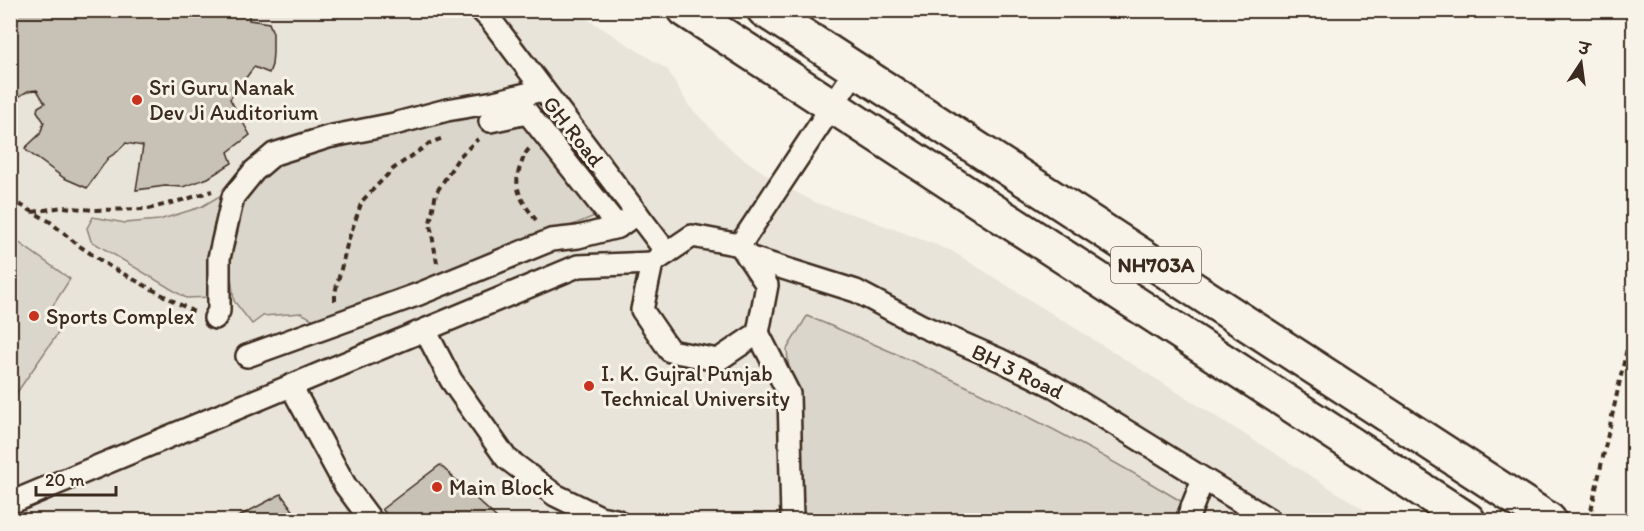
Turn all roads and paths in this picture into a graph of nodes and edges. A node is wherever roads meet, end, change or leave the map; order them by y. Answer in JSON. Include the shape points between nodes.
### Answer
{"nodes":[{"id":1,"x":481,"y":10,"type":"edge"},
{"id":2,"x":685,"y":10,"type":"edge"},
{"id":3,"x":764,"y":10,"type":"edge"},
{"id":4,"x":856,"y":70,"type":"junction"},
{"id":5,"x":542,"y":90,"type":"junction"},
{"id":6,"x":521,"y":105,"type":"junction"},
{"id":7,"x":832,"y":106,"type":"junction"},
{"id":8,"x":487,"y":127,"type":"junction"},
{"id":9,"x":546,"y":136,"type":"junction"},
{"id":10,"x":249,"y":177,"type":"junction"},
{"id":11,"x":10,"y":199,"type":"edge"},
{"id":12,"x":33,"y":212,"type":"junction"},
{"id":13,"x":637,"y":213,"type":"junction"},
{"id":14,"x":618,"y":227,"type":"junction"},
{"id":15,"x":551,"y":240,"type":"junction"},
{"id":16,"x":744,"y":251,"type":"junction"},
{"id":17,"x":659,"y":258,"type":"junction"},
{"id":18,"x":444,"y":284,"type":"junction"},
{"id":19,"x":1634,"y":317,"type":"edge"},
{"id":20,"x":215,"y":318,"type":"joint"},
{"id":21,"x":337,"y":323,"type":"junction"},
{"id":22,"x":425,"y":330,"type":"junction"},
{"id":23,"x":758,"y":333,"type":"junction"},
{"id":24,"x":247,"y":356,"type":"dead end"},
{"id":25,"x":291,"y":386,"type":"junction"},
{"id":26,"x":1203,"y":479,"type":"junction"},
{"id":27,"x":10,"y":503,"type":"edge"},
{"id":28,"x":371,"y":520,"type":"edge"},
{"id":29,"x":616,"y":520,"type":"edge"},
{"id":30,"x":792,"y":520,"type":"edge"},
{"id":31,"x":1187,"y":520,"type":"edge"},
{"id":32,"x":1270,"y":520,"type":"edge"},
{"id":33,"x":1468,"y":520,"type":"edge"},
{"id":34,"x":1549,"y":520,"type":"edge"},
{"id":35,"x":1589,"y":520,"type":"edge"}],
"edges":[{"from":1,"to":5,"type":"street","name":"GH Road"},
{"from":2,"to":7,"type":"highway","number":"NH703A"},
{"from":3,"to":4,"type":"highway","number":"NH703A"},
{"from":4,"to":7,"type":"street"},
{"from":4,"to":34,"type":"highway","number":"NH703A"},
{"from":5,"to":6,"type":"street"},
{"from":5,"to":13,"type":"street","name":"GH Road"},
{"from":6,"to":8,"type":"street"},
{"from":6,"to":9,"type":"street"},
{"from":6,"to":10,"type":"street","via":[[494,102],[328,137],[274,154]]},
{"from":7,"to":16,"type":"street"},
{"from":7,"to":33,"type":"highway","number":"NH703A"},
{"from":8,"to":18,"type":"path","via":[[459,157],[436,193],[430,223]]},
{"from":8,"to":21,"type":"path","via":[[430,143],[393,169],[362,201],[335,293]]},
{"from":9,"to":14,"type":"street"},
{"from":9,"to":15,"type":"path","via":[[526,152],[517,176],[520,199]]},
{"from":10,"to":12,"type":"path","via":[[148,209],[63,207]]},
{"from":10,"to":20,"type":"street","via":[[232,197],[219,258],[219,311]]},
{"from":11,"to":12,"type":"path"},
{"from":12,"to":20,"type":"path","via":[[109,266],[197,314]]},
{"from":13,"to":14,"type":"street"},
{"from":13,"to":17,"type":"street","name":"GH Road"},
{"from":14,"to":15,"type":"street"},
{"from":15,"to":18,"type":"street"},
{"from":16,"to":17,"type":"street","via":[[692,236]]},
{"from":16,"to":23,"type":"street","via":[[767,285]]},
{"from":16,"to":26,"type":"street","name":"BH 3 Road","via":[[856,291],[1055,387]]},
{"from":17,"to":22,"type":"street","via":[[578,266]]},
{"from":17,"to":23,"type":"street","via":[[642,310],[670,351],[718,360]]},
{"from":18,"to":21,"type":"street"},
{"from":19,"to":35,"type":"path"},
{"from":21,"to":24,"type":"street"},
{"from":22,"to":25,"type":"street"},
{"from":22,"to":29,"type":"street","via":[[451,380],[506,458],[555,495],[600,517]]},
{"from":23,"to":30,"type":"street","via":[[789,394]]},
{"from":25,"to":27,"type":"street"},
{"from":25,"to":28,"type":"street","via":[[345,485]]},
{"from":26,"to":31,"type":"street"},
{"from":26,"to":32,"type":"street","name":"BH 3 Road"}]}
